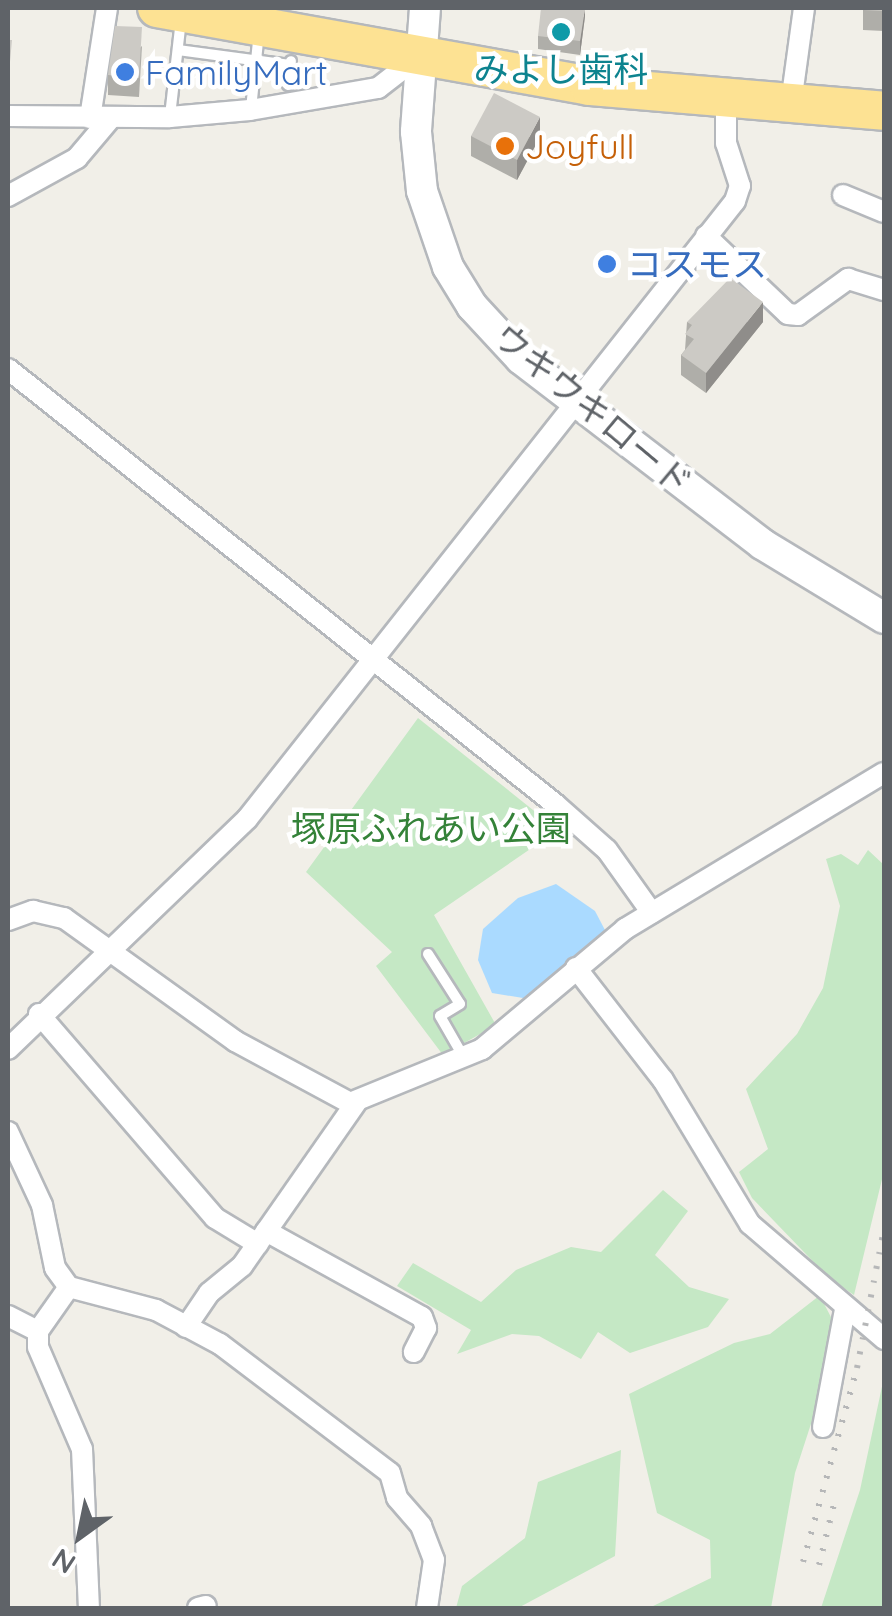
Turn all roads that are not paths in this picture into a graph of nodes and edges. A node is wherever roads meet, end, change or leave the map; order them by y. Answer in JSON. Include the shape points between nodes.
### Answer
{"nodes":[{"id":1,"x":107,"y":8,"type":"edge"},
{"id":2,"x":426,"y":8,"type":"edge"},
{"id":3,"x":804,"y":8,"type":"edge"},
{"id":4,"x":212,"y":24,"type":"edge"},
{"id":5,"x":418,"y":58,"type":"junction"},
{"id":6,"x":288,"y":85,"type":"dead end"},
{"id":7,"x":726,"y":100,"type":"junction"},
{"id":8,"x":791,"y":104,"type":"junction"},
{"id":9,"x":250,"y":110,"type":"junction"},
{"id":10,"x":884,"y":111,"type":"edge"},
{"id":11,"x":8,"y":116,"type":"edge"},
{"id":12,"x":100,"y":118,"type":"junction"},
{"id":13,"x":170,"y":118,"type":"junction"},
{"id":14,"x":843,"y":195,"type":"dead end"},
{"id":15,"x":8,"y":196,"type":"edge"},
{"id":16,"x":884,"y":212,"type":"edge"},
{"id":17,"x":706,"y":236,"type":"junction"},
{"id":18,"x":884,"y":290,"type":"edge"},
{"id":19,"x":8,"y":369,"type":"edge"},
{"id":20,"x":574,"y":402,"type":"junction"},
{"id":21,"x":884,"y":618,"type":"edge"},
{"id":22,"x":373,"y":659,"type":"junction"},
{"id":23,"x":884,"y":773,"type":"edge"},
{"id":24,"x":652,"y":912,"type":"junction"},
{"id":25,"x":8,"y":920,"type":"edge"},
{"id":26,"x":105,"y":950,"type":"junction"},
{"id":27,"x":428,"y":954,"type":"dead end"},
{"id":28,"x":576,"y":968,"type":"junction"},
{"id":29,"x":39,"y":1014,"type":"junction"},
{"id":30,"x":8,"y":1049,"type":"edge"},
{"id":31,"x":464,"y":1057,"type":"junction"},
{"id":32,"x":357,"y":1102,"type":"junction"},
{"id":33,"x":8,"y":1132,"type":"edge"},
{"id":34,"x":262,"y":1238,"type":"junction"},
{"id":35,"x":69,"y":1287,"type":"junction"},
{"id":36,"x":845,"y":1310,"type":"junction"},
{"id":37,"x":8,"y":1316,"type":"edge"},
{"id":38,"x":186,"y":1327,"type":"junction"},
{"id":39,"x":38,"y":1331,"type":"junction"},
{"id":40,"x":884,"y":1339,"type":"edge"},
{"id":41,"x":414,"y":1352,"type":"dead end"},
{"id":42,"x":822,"y":1427,"type":"dead end"},
{"id":43,"x":89,"y":1608,"type":"edge"},
{"id":44,"x":427,"y":1608,"type":"edge"}],
"edges":[{"from":1,"to":12,"type":"street"},
{"from":2,"to":5,"type":"street","name":"ウキウキロード"},
{"from":3,"to":8,"type":"street"},
{"from":4,"to":5,"type":"highway"},
{"from":4,"to":6,"type":"lane","via":[[291,62]]},
{"from":4,"to":9,"type":"lane"},
{"from":4,"to":13,"type":"lane"},
{"from":5,"to":7,"type":"highway"},
{"from":5,"to":9,"type":"street","via":[[378,88]]},
{"from":5,"to":20,"type":"street","name":"ウキウキロード","via":[[422,191],[448,266],[472,306],[520,359]]},
{"from":7,"to":8,"type":"highway"},
{"from":7,"to":17,"type":"street","via":[[726,143],[740,194]]},
{"from":8,"to":10,"type":"highway"},
{"from":9,"to":13,"type":"street"},
{"from":11,"to":12,"type":"street"},
{"from":12,"to":13,"type":"street"},
{"from":12,"to":15,"type":"street","via":[[77,158]]},
{"from":14,"to":16,"type":"street"},
{"from":17,"to":18,"type":"street","via":[[788,314],[798,315],[848,279]]},
{"from":17,"to":20,"type":"street"},
{"from":19,"to":22,"type":"street"},
{"from":20,"to":21,"type":"street","name":"ウキウキロード","via":[[762,544]]},
{"from":20,"to":22,"type":"street"},
{"from":22,"to":24,"type":"street","via":[[607,850]]},
{"from":22,"to":26,"type":"street","via":[[247,819]]},
{"from":23,"to":24,"type":"street"},
{"from":24,"to":28,"type":"street"},
{"from":25,"to":26,"type":"street","via":[[47,910]]},
{"from":26,"to":29,"type":"street"},
{"from":26,"to":32,"type":"street","via":[[296,1077]]},
{"from":27,"to":31,"type":"lane","via":[[460,1004],[440,1016]]},
{"from":28,"to":31,"type":"street","via":[[507,1031]]},
{"from":28,"to":36,"type":"street","via":[[663,1080],[750,1224]]},
{"from":29,"to":30,"type":"street"},
{"from":29,"to":34,"type":"street","via":[[216,1218]]},
{"from":31,"to":32,"type":"street"},
{"from":32,"to":34,"type":"street"},
{"from":33,"to":35,"type":"street","via":[[42,1206],[55,1268]]},
{"from":34,"to":38,"type":"street","via":[[208,1293]]},
{"from":34,"to":41,"type":"street","via":[[422,1317],[426,1328]]},
{"from":35,"to":38,"type":"street","via":[[156,1310]]},
{"from":35,"to":39,"type":"street"},
{"from":36,"to":40,"type":"street"},
{"from":36,"to":42,"type":"street"},
{"from":37,"to":39,"type":"street"},
{"from":38,"to":44,"type":"street","via":[[248,1363],[390,1473],[397,1498],[421,1526],[434,1560]]},
{"from":39,"to":43,"type":"street","via":[[43,1369],[82,1449]]}]}
